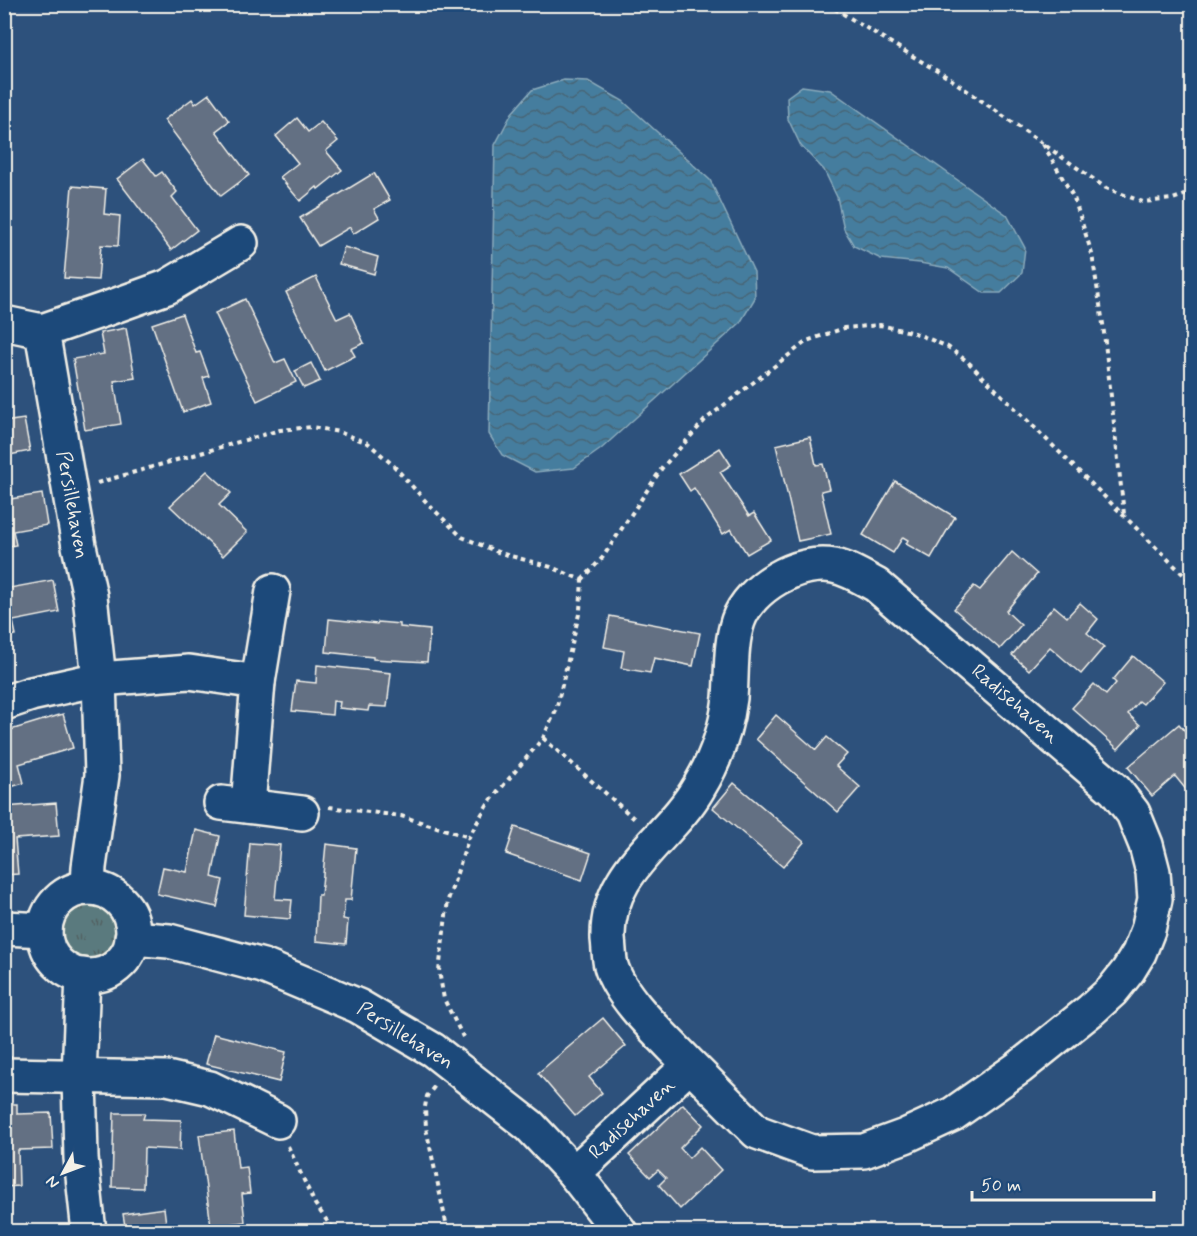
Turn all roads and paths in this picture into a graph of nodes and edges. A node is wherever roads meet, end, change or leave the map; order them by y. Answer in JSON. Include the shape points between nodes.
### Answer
{"nodes":[{"id":1,"x":827,"y":4,"type":"edge"},
{"id":2,"x":1042,"y":143,"type":"junction"},
{"id":3,"x":1192,"y":192,"type":"edge"},
{"id":4,"x":241,"y":243,"type":"dead end"},
{"id":5,"x":4,"y":323,"type":"edge"},
{"id":6,"x":42,"y":331,"type":"junction"},
{"id":7,"x":69,"y":491,"type":"junction"},
{"id":8,"x":1124,"y":515,"type":"junction"},
{"id":9,"x":582,"y":580,"type":"junction"},
{"id":10,"x":1192,"y":584,"type":"edge"},
{"id":11,"x":273,"y":591,"type":"dead end"},
{"id":12,"x":99,"y":679,"type":"junction"},
{"id":13,"x":258,"y":682,"type":"junction"},
{"id":14,"x":4,"y":703,"type":"edge"},
{"id":15,"x":543,"y":738,"type":"junction"},
{"id":16,"x":302,"y":813,"type":"joint"},
{"id":17,"x":469,"y":837,"type":"junction"},
{"id":18,"x":658,"y":839,"type":"junction"},
{"id":19,"x":88,"y":888,"type":"junction"},
{"id":20,"x":4,"y":928,"type":"edge"},
{"id":21,"x":45,"y":930,"type":"junction"},
{"id":22,"x":132,"y":938,"type":"junction"},
{"id":23,"x":83,"y":975,"type":"junction"},
{"id":24,"x":447,"y":1060,"type":"junction"},
{"id":25,"x":690,"y":1065,"type":"junction"},
{"id":26,"x":4,"y":1075,"type":"edge"},
{"id":27,"x":79,"y":1076,"type":"junction"},
{"id":28,"x":278,"y":1121,"type":"joint"},
{"id":29,"x":574,"y":1173,"type":"junction"},
{"id":30,"x":89,"y":1232,"type":"edge"},
{"id":31,"x":343,"y":1232,"type":"edge"},
{"id":32,"x":448,"y":1232,"type":"edge"},
{"id":33,"x":620,"y":1232,"type":"edge"}],
"edges":[{"from":1,"to":2,"type":"path","via":[[952,81]]},
{"from":2,"to":3,"type":"path","via":[[1107,188],[1143,202],[1173,199]]},
{"from":2,"to":8,"type":"path","via":[[1074,198],[1092,254]]},
{"from":4,"to":6,"type":"street","via":[[167,287]]},
{"from":5,"to":6,"type":"street"},
{"from":6,"to":7,"type":"street","name":"Persillehaven"},
{"from":7,"to":9,"type":"path","via":[[280,430],[312,427],[368,443],[462,537]]},
{"from":7,"to":12,"type":"street","name":"Persillehaven","via":[[90,596]]},
{"from":8,"to":9,"type":"path","via":[[948,347],[915,333],[880,325],[844,328],[807,341],[706,419],[662,468],[603,557]]},
{"from":8,"to":10,"type":"path"},
{"from":9,"to":15,"type":"path","via":[[580,609],[556,710]]},
{"from":11,"to":13,"type":"street"},
{"from":12,"to":13,"type":"street","via":[[189,672]]},
{"from":12,"to":14,"type":"street"},
{"from":12,"to":19,"type":"street","name":"Persillehaven","via":[[102,775]]},
{"from":13,"to":16,"type":"street","via":[[235,805]]},
{"from":15,"to":17,"type":"path","via":[[487,805]]},
{"from":15,"to":18,"type":"path"},
{"from":16,"to":17,"type":"path","via":[[307,805],[401,816]]},
{"from":17,"to":24,"type":"path","via":[[448,900],[439,971],[444,999],[464,1036]]},
{"from":18,"to":25,"type":"street","name":"Radisehaven","via":[[625,877],[612,903],[608,937],[611,966],[626,996]]},
{"from":18,"to":25,"type":"street","name":"Radisehaven","via":[[699,787],[723,738],[738,619],[762,588],[794,570],[834,566],[876,585],[1115,790],[1133,813],[1153,872],[1155,899],[1148,930],[1139,953],[1112,991],[1020,1067],[953,1114],[905,1136],[864,1151],[812,1152],[757,1132]]},
{"from":19,"to":21,"type":"street","via":[[70,892],[55,903]]},
{"from":19,"to":22,"type":"street","via":[[109,892],[125,907]]},
{"from":20,"to":21,"type":"street"},
{"from":21,"to":23,"type":"street","via":[[55,960],[72,973]]},
{"from":22,"to":23,"type":"street","via":[[124,959],[115,967]]},
{"from":22,"to":24,"type":"street","name":"Persillehaven","via":[[169,941],[263,966],[358,1006]]},
{"from":23,"to":27,"type":"street"},
{"from":24,"to":29,"type":"street","name":"Persillehaven","via":[[530,1126]]},
{"from":24,"to":32,"type":"path","via":[[424,1107]]},
{"from":25,"to":29,"type":"street","name":"Radisehaven"},
{"from":26,"to":27,"type":"street"},
{"from":27,"to":28,"type":"street","via":[[167,1078],[210,1088]]},
{"from":27,"to":30,"type":"street","via":[[81,1158]]},
{"from":28,"to":31,"type":"path","via":[[315,1204],[330,1225]]},
{"from":29,"to":33,"type":"street","name":"Persillehaven"}]}
